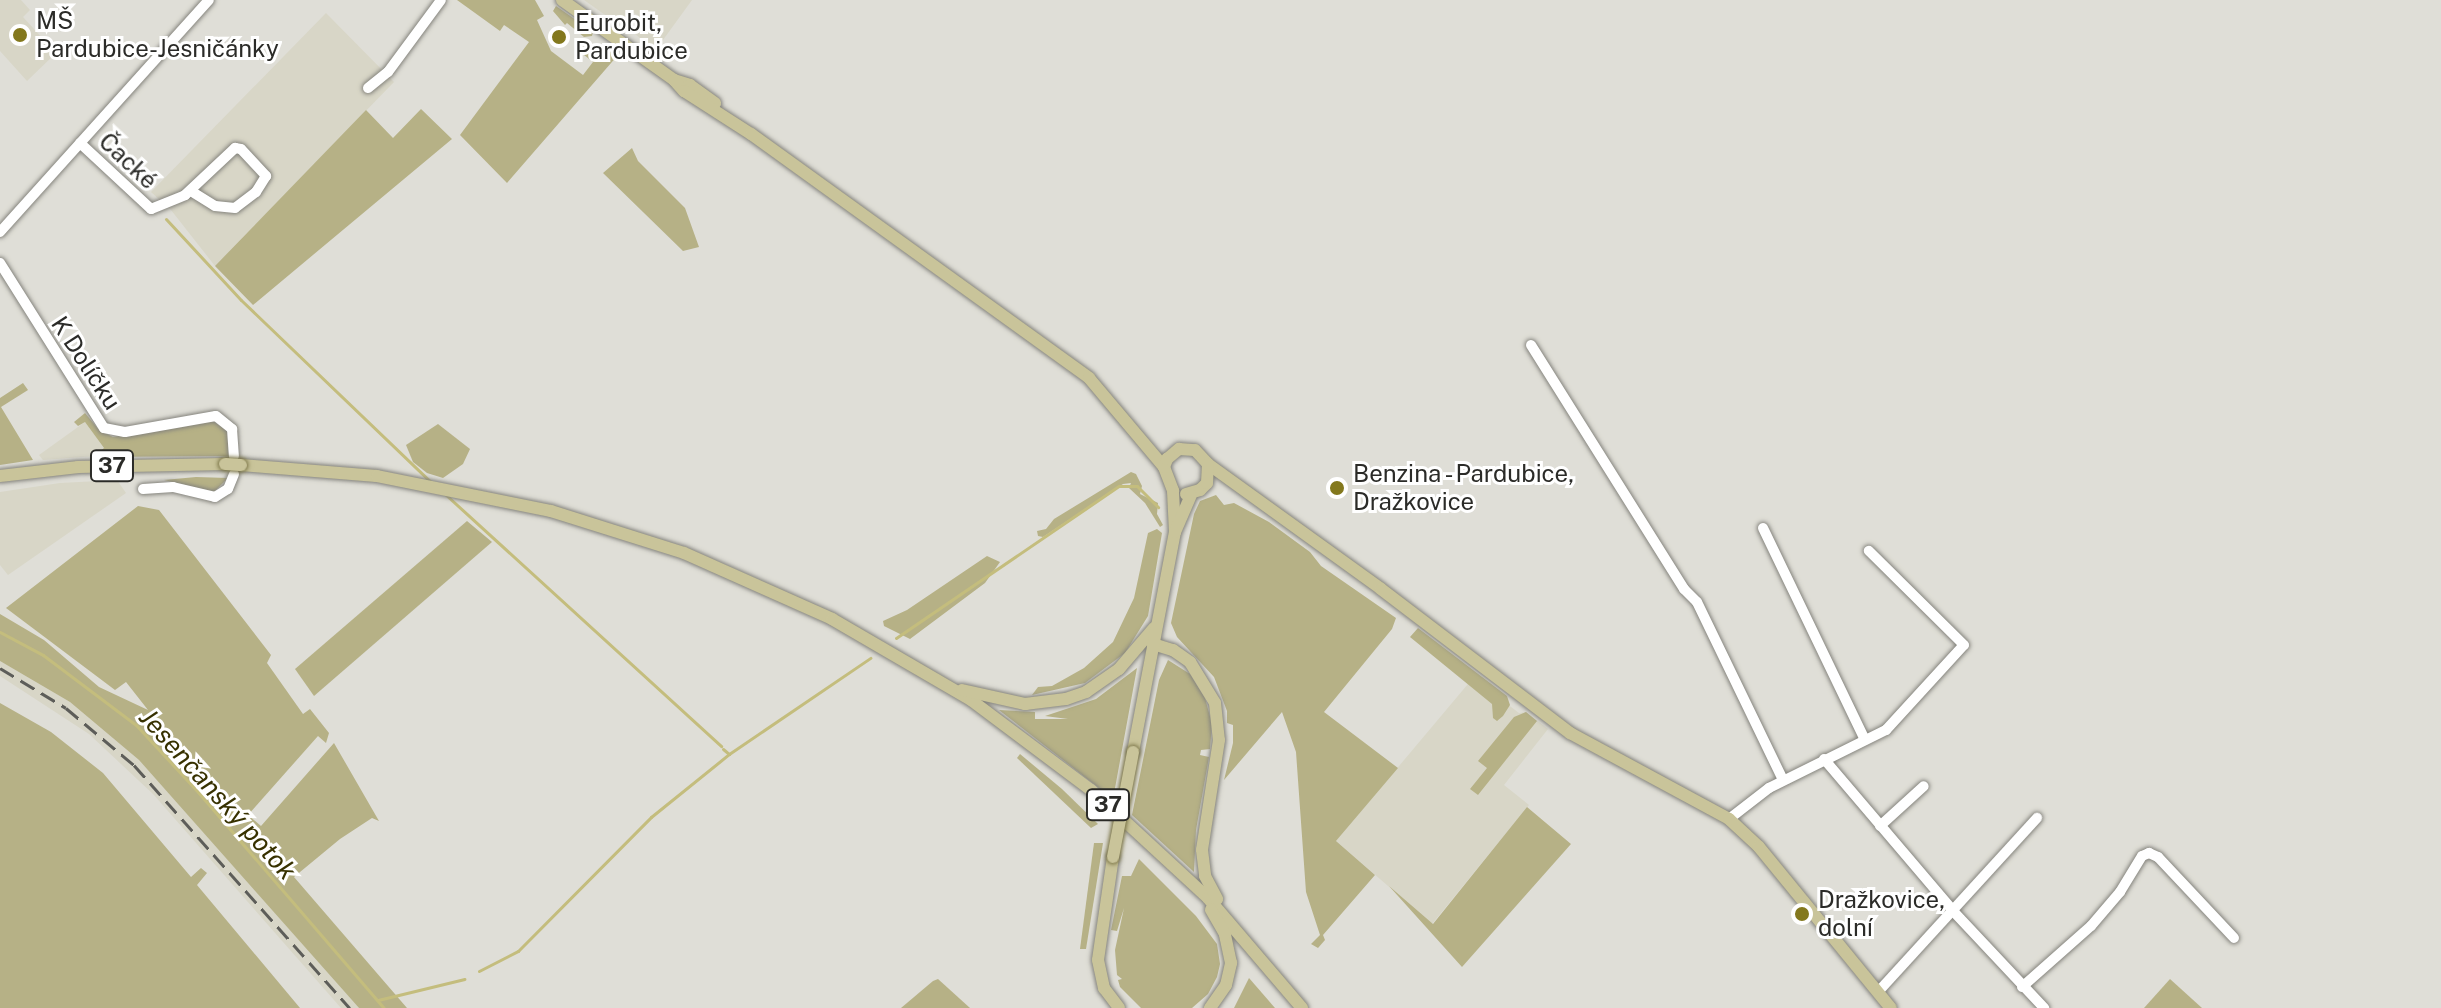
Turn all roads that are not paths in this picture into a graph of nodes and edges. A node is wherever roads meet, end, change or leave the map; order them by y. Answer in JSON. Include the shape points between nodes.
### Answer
{"nodes":[{"id":1,"x":209,"y":0,"type":"edge"},
{"id":2,"x":441,"y":0,"type":"edge"},
{"id":3,"x":562,"y":0,"type":"edge"},
{"id":4,"x":674,"y":80,"type":"junction"},
{"id":5,"x":368,"y":88,"type":"dead end"},
{"id":6,"x":751,"y":134,"type":"junction"},
{"id":7,"x":80,"y":143,"type":"junction"},
{"id":8,"x":191,"y":191,"type":"junction"},
{"id":9,"x":0,"y":232,"type":"edge"},
{"id":10,"x":0,"y":263,"type":"edge"},
{"id":11,"x":1531,"y":345,"type":"dead end"},
{"id":12,"x":1143,"y":441,"type":"junction"},
{"id":13,"x":1172,"y":453,"type":"junction"},
{"id":14,"x":1208,"y":464,"type":"junction"},
{"id":15,"x":234,"y":465,"type":"junction"},
{"id":16,"x":1164,"y":467,"type":"junction"},
{"id":17,"x":0,"y":476,"type":"edge"},
{"id":18,"x":1207,"y":483,"type":"junction"},
{"id":19,"x":1241,"y":487,"type":"junction"},
{"id":20,"x":143,"y":489,"type":"dead end"},
{"id":21,"x":1173,"y":491,"type":"junction"},
{"id":22,"x":1191,"y":495,"type":"junction"},
{"id":23,"x":1763,"y":528,"type":"dead end"},
{"id":24,"x":1175,"y":532,"type":"junction"},
{"id":25,"x":1869,"y":551,"type":"dead end"},
{"id":26,"x":1156,"y":626,"type":"junction"},
{"id":27,"x":1153,"y":644,"type":"junction"},
{"id":28,"x":951,"y":688,"type":"junction"},
{"id":29,"x":1865,"y":740,"type":"junction"},
{"id":30,"x":1824,"y":759,"type":"junction"},
{"id":31,"x":1783,"y":780,"type":"junction"},
{"id":32,"x":1924,"y":786,"type":"dead end"},
{"id":33,"x":2037,"y":818,"type":"dead end"},
{"id":34,"x":1729,"y":819,"type":"junction"},
{"id":35,"x":1880,"y":826,"type":"junction"},
{"id":36,"x":1191,"y":881,"type":"junction"},
{"id":37,"x":1954,"y":912,"type":"junction"},
{"id":38,"x":1241,"y":934,"type":"junction"},
{"id":39,"x":2234,"y":938,"type":"dead end"},
{"id":40,"x":2022,"y":987,"type":"junction"},
{"id":41,"x":1878,"y":992,"type":"junction"},
{"id":42,"x":1119,"y":1008,"type":"edge"},
{"id":43,"x":1210,"y":1008,"type":"edge"},
{"id":44,"x":1302,"y":1008,"type":"edge"},
{"id":45,"x":1891,"y":1008,"type":"edge"},
{"id":46,"x":2044,"y":1008,"type":"edge"}],
"edges":[{"from":1,"to":7,"type":"street","name":"Čacké"},
{"from":2,"to":5,"type":"street","via":[[388,72]]},
{"from":3,"to":4,"type":"main road"},
{"from":4,"to":6,"type":"main road"},
{"from":4,"to":6,"type":"main road","via":[[696,88]]},
{"from":6,"to":12,"type":"main road","via":[[1082,372]]},
{"from":7,"to":8,"type":"street","name":"Čacké","via":[[148,208]]},
{"from":7,"to":9,"type":"street","name":"Čacké"},
{"from":8,"to":8,"type":"street","name":"Čacké","via":[[235,148],[266,176],[235,208],[215,206]]},
{"from":10,"to":15,"type":"street","name":"K Dolíčku","via":[[104,428],[125,432],[216,416],[232,429]]},
{"from":11,"to":31,"type":"street","via":[[1697,602]]},
{"from":12,"to":13,"type":"main road"},
{"from":12,"to":16,"type":"main road"},
{"from":13,"to":14,"type":"main road","via":[[1195,450]]},
{"from":13,"to":16,"type":"main road"},
{"from":14,"to":18,"type":"main road"},
{"from":14,"to":19,"type":"main road"},
{"from":15,"to":17,"type":"main road","number":"37","via":[[78,467]]},
{"from":15,"to":20,"type":"street","via":[[228,489],[215,497],[173,487]]},
{"from":15,"to":28,"type":"main road","number":"37","via":[[419,482],[576,518],[718,567],[832,619]]},
{"from":16,"to":21,"type":"main road"},
{"from":18,"to":19,"type":"main road"},
{"from":18,"to":22,"type":"main road"},
{"from":19,"to":34,"type":"main road","via":[[1570,733]]},
{"from":21,"to":22,"type":"main road"},
{"from":21,"to":24,"type":"main road"},
{"from":22,"to":24,"type":"main road"},
{"from":23,"to":29,"type":"street"},
{"from":24,"to":26,"type":"main road"},
{"from":25,"to":29,"type":"street","via":[[1964,645],[1886,730]]},
{"from":26,"to":27,"type":"main road"},
{"from":26,"to":28,"type":"main road","via":[[1119,669],[1066,699],[1025,704]]},
{"from":27,"to":38,"type":"main road","via":[[1190,662],[1215,703],[1219,740],[1202,859],[1210,888]]},
{"from":27,"to":42,"type":"main road","bridge":true,"via":[[1098,960],[1104,988]]},
{"from":28,"to":36,"type":"main road","number":"37","via":[[1065,769]]},
{"from":29,"to":30,"type":"street"},
{"from":30,"to":31,"type":"street"},
{"from":30,"to":35,"type":"street"},
{"from":31,"to":34,"type":"street"},
{"from":32,"to":35,"type":"street"},
{"from":33,"to":37,"type":"street"},
{"from":34,"to":41,"type":"main road","via":[[1759,847]]},
{"from":35,"to":37,"type":"street"},
{"from":36,"to":38,"type":"main road","number":"37"},
{"from":36,"to":43,"type":"main road","via":[[1220,924],[1230,951],[1229,978]]},
{"from":37,"to":40,"type":"street"},
{"from":37,"to":41,"type":"street"},
{"from":38,"to":44,"type":"main road","number":"37"},
{"from":39,"to":40,"type":"street","via":[[2149,853],[2091,926]]},
{"from":40,"to":46,"type":"street"},
{"from":41,"to":45,"type":"main road"}]}
